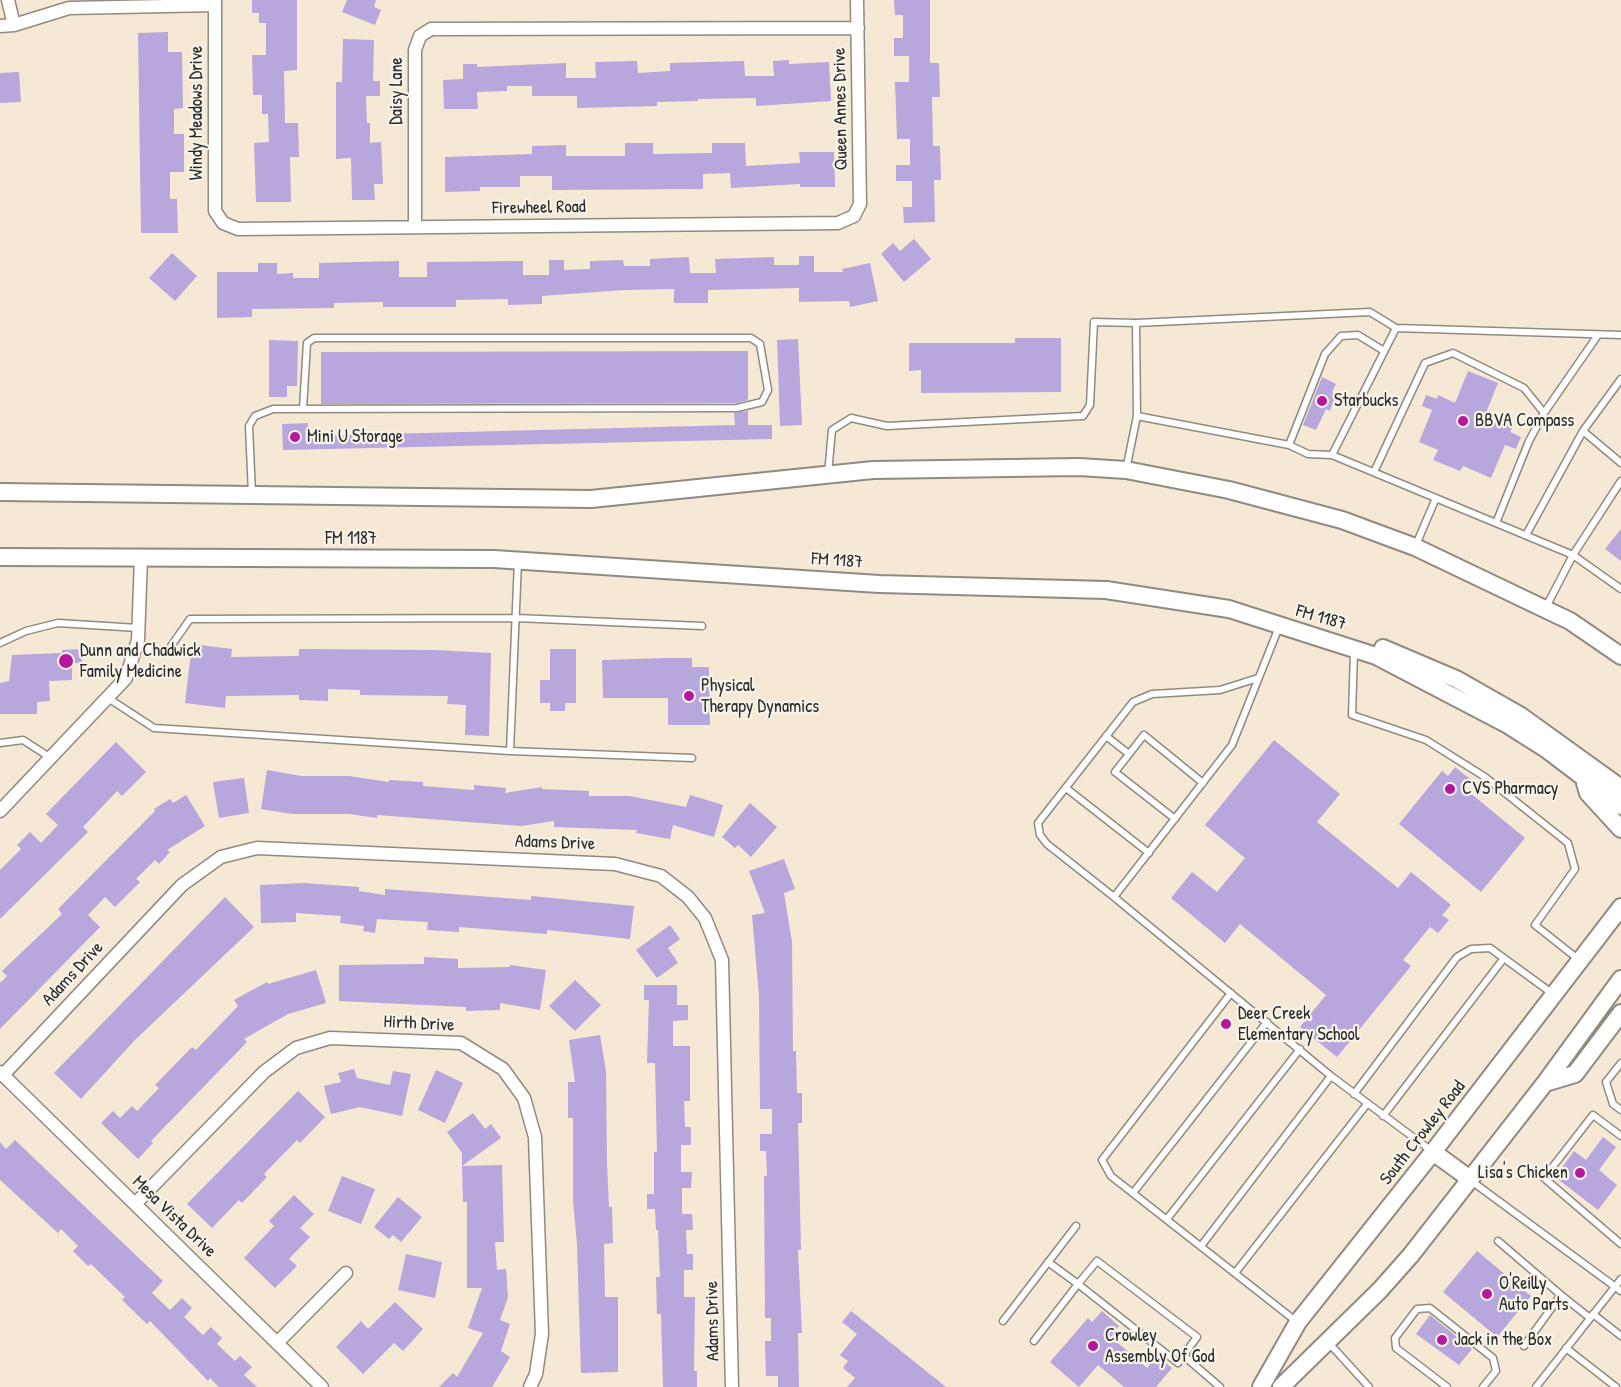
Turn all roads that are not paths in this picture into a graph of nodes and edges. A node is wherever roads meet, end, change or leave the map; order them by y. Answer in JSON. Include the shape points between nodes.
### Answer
{"nodes":[{"id":1,"x":8,"y":0,"type":"edge"},
{"id":2,"x":857,"y":0,"type":"edge"},
{"id":3,"x":214,"y":2,"type":"edge"},
{"id":4,"x":0,"y":26,"type":"edge"},
{"id":5,"x":14,"y":26,"type":"junction"},
{"id":6,"x":858,"y":28,"type":"junction"},
{"id":7,"x":854,"y":216,"type":"joint"},
{"id":8,"x":223,"y":223,"type":"joint"},
{"id":9,"x":415,"y":227,"type":"junction"},
{"id":10,"x":1136,"y":323,"type":"junction"},
{"id":11,"x":1396,"y":328,"type":"junction"},
{"id":12,"x":1598,"y":335,"type":"junction"},
{"id":13,"x":1621,"y":335,"type":"edge"},
{"id":14,"x":1384,"y":351,"type":"junction"},
{"id":15,"x":1621,"y":379,"type":"edge"},
{"id":16,"x":303,"y":409,"type":"junction"},
{"id":17,"x":1544,"y":413,"type":"junction"},
{"id":18,"x":1137,"y":416,"type":"junction"},
{"id":19,"x":1583,"y":431,"type":"junction"},
{"id":20,"x":1289,"y":445,"type":"junction"},
{"id":21,"x":1332,"y":455,"type":"junction"},
{"id":22,"x":1621,"y":464,"type":"edge"},
{"id":23,"x":1126,"y":470,"type":"junction"},
{"id":24,"x":1374,"y":472,"type":"junction"},
{"id":25,"x":828,"y":477,"type":"junction"},
{"id":26,"x":1621,"y":481,"type":"edge"},
{"id":27,"x":0,"y":492,"type":"edge"},
{"id":28,"x":252,"y":495,"type":"junction"},
{"id":29,"x":1436,"y":498,"type":"junction"},
{"id":30,"x":1496,"y":523,"type":"junction"},
{"id":31,"x":1526,"y":535,"type":"junction"},
{"id":32,"x":1414,"y":547,"type":"junction"},
{"id":33,"x":1573,"y":555,"type":"junction"},
{"id":34,"x":0,"y":558,"type":"edge"},
{"id":35,"x":141,"y":558,"type":"junction"},
{"id":36,"x":518,"y":560,"type":"junction"},
{"id":37,"x":1621,"y":589,"type":"edge"},
{"id":38,"x":1545,"y":610,"type":"junction"},
{"id":39,"x":516,"y":618,"type":"junction"},
{"id":40,"x":1570,"y":621,"type":"junction"},
{"id":41,"x":702,"y":626,"type":"dead end"},
{"id":42,"x":138,"y":627,"type":"junction"},
{"id":43,"x":1279,"y":627,"type":"junction"},
{"id":44,"x":0,"y":643,"type":"edge"},
{"id":45,"x":1621,"y":645,"type":"edge"},
{"id":46,"x":135,"y":646,"type":"junction"},
{"id":47,"x":1348,"y":646,"type":"junction"},
{"id":48,"x":1621,"y":656,"type":"edge"},
{"id":49,"x":1258,"y":678,"type":"junction"},
{"id":50,"x":108,"y":698,"type":"junction"},
{"id":51,"x":1106,"y":736,"type":"junction"},
{"id":52,"x":0,"y":743,"type":"edge"},
{"id":53,"x":510,"y":751,"type":"junction"},
{"id":54,"x":1129,"y":754,"type":"junction"},
{"id":55,"x":51,"y":758,"type":"junction"},
{"id":56,"x":692,"y":758,"type":"dead end"},
{"id":57,"x":1583,"y":776,"type":"junction"},
{"id":58,"x":1203,"y":783,"type":"junction"},
{"id":59,"x":1066,"y":788,"type":"junction"},
{"id":60,"x":1621,"y":788,"type":"edge"},
{"id":61,"x":1621,"y":806,"type":"edge"},
{"id":62,"x":0,"y":811,"type":"edge"},
{"id":63,"x":1175,"y":819,"type":"junction"},
{"id":64,"x":1621,"y":829,"type":"edge"},
{"id":65,"x":1149,"y":853,"type":"junction"},
{"id":66,"x":1621,"y":895,"type":"edge"},
{"id":67,"x":1114,"y":897,"type":"junction"},
{"id":68,"x":1616,"y":913,"type":"edge"},
{"id":69,"x":1504,"y":958,"type":"junction"},
{"id":70,"x":1580,"y":960,"type":"junction"},
{"id":71,"x":1620,"y":983,"type":"edge"},
{"id":72,"x":1231,"y":993,"type":"junction"},
{"id":73,"x":1554,"y":995,"type":"junction"},
{"id":74,"x":1621,"y":1013,"type":"edge"},
{"id":75,"x":1267,"y":1022,"type":"junction"},
{"id":76,"x":1300,"y":1050,"type":"junction"},
{"id":77,"x":1621,"y":1063,"type":"edge"},
{"id":78,"x":2,"y":1073,"type":"edge"},
{"id":79,"x":1331,"y":1076,"type":"junction"},
{"id":80,"x":1545,"y":1083,"type":"junction"},
{"id":81,"x":1354,"y":1094,"type":"junction"},
{"id":82,"x":1366,"y":1104,"type":"junction"},
{"id":83,"x":1621,"y":1110,"type":"edge"},
{"id":84,"x":1383,"y":1116,"type":"junction"},
{"id":85,"x":1621,"y":1136,"type":"edge"},
{"id":86,"x":1433,"y":1152,"type":"junction"},
{"id":87,"x":1470,"y":1179,"type":"junction"},
{"id":88,"x":1133,"y":1193,"type":"junction"},
{"id":89,"x":135,"y":1204,"type":"junction"},
{"id":90,"x":1167,"y":1219,"type":"junction"},
{"id":91,"x":1076,"y":1226,"type":"dead end"},
{"id":92,"x":1498,"y":1241,"type":"dead end"},
{"id":93,"x":1620,"y":1241,"type":"edge"},
{"id":94,"x":1201,"y":1246,"type":"junction"},
{"id":95,"x":1048,"y":1262,"type":"junction"},
{"id":96,"x":346,"y":1273,"type":"dead end"},
{"id":97,"x":1235,"y":1273,"type":"junction"},
{"id":98,"x":1621,"y":1279,"type":"edge"},
{"id":99,"x":1078,"y":1284,"type":"junction"},
{"id":100,"x":1615,"y":1287,"type":"junction"},
{"id":101,"x":1621,"y":1291,"type":"edge"},
{"id":102,"x":1562,"y":1295,"type":"junction"},
{"id":103,"x":1592,"y":1316,"type":"junction"},
{"id":104,"x":1003,"y":1321,"type":"dead end"},
{"id":105,"x":1298,"y":1322,"type":"junction"},
{"id":106,"x":1621,"y":1336,"type":"edge"},
{"id":107,"x":1034,"y":1341,"type":"dead end"},
{"id":108,"x":1328,"y":1342,"type":"junction"},
{"id":109,"x":277,"y":1343,"type":"junction"},
{"id":110,"x":1524,"y":1346,"type":"dead end"},
{"id":111,"x":1566,"y":1348,"type":"junction"},
{"id":112,"x":1184,"y":1356,"type":"junction"},
{"id":113,"x":1540,"y":1386,"type":"edge"},
{"id":114,"x":322,"y":1387,"type":"edge"},
{"id":115,"x":530,"y":1387,"type":"edge"},
{"id":116,"x":732,"y":1387,"type":"edge"},
{"id":117,"x":1220,"y":1387,"type":"edge"},
{"id":118,"x":1261,"y":1387,"type":"edge"},
{"id":119,"x":1281,"y":1387,"type":"edge"},
{"id":120,"x":1369,"y":1387,"type":"edge"},
{"id":121,"x":1447,"y":1387,"type":"edge"},
{"id":122,"x":1484,"y":1387,"type":"edge"},
{"id":123,"x":1616,"y":1387,"type":"edge"}],
"edges":[{"from":1,"to":5,"type":"street"},
{"from":2,"to":6,"type":"street","name":"Queen Annes Drive"},
{"from":3,"to":5,"type":"street","via":[[69,8]]},
{"from":3,"to":8,"type":"street","name":"Windy Meadows Drive","via":[[215,211]]},
{"from":4,"to":5,"type":"street"},
{"from":6,"to":7,"type":"street","name":"Queen Annes Drive","via":[[860,204]]},
{"from":6,"to":9,"type":"street","name":"Daisy Lane","via":[[431,29],[420,36],[415,50]]},
{"from":7,"to":9,"type":"street","name":"Firewheel Road","via":[[838,223]]},
{"from":8,"to":9,"type":"street","name":"Firewheel Road","via":[[238,229]]},
{"from":10,"to":11,"type":"lane","via":[[1370,312]]},
{"from":10,"to":18,"type":"lane"},
{"from":10,"to":25,"type":"lane","via":[[1094,322],[1090,405],[1083,416],[887,426],[851,418],[832,430]]},
{"from":11,"to":12,"type":"lane"},
{"from":11,"to":14,"type":"lane"},
{"from":12,"to":13,"type":"lane"},
{"from":12,"to":17,"type":"lane"},
{"from":14,"to":20,"type":"lane","via":[[1358,335],[1341,336],[1325,354]]},
{"from":14,"to":21,"type":"lane"},
{"from":15,"to":19,"type":"lane"},
{"from":16,"to":16,"type":"lane","via":[[737,408],[762,402],[768,390],[760,344],[751,338],[314,338],[307,343]]},
{"from":16,"to":28,"type":"lane","via":[[273,409],[255,416],[249,426]]},
{"from":17,"to":24,"type":"lane","via":[[1524,388],[1453,353],[1425,363]]},
{"from":17,"to":30,"type":"lane"},
{"from":18,"to":20,"type":"lane"},
{"from":18,"to":23,"type":"lane"},
{"from":19,"to":22,"type":"lane"},
{"from":19,"to":31,"type":"lane"},
{"from":20,"to":21,"type":"lane","via":[[1308,454]]},
{"from":21,"to":24,"type":"lane"},
{"from":23,"to":25,"type":"main road","via":[[873,470]]},
{"from":23,"to":32,"type":"main road","via":[[1229,490],[1342,520]]},
{"from":24,"to":29,"type":"lane"},
{"from":25,"to":28,"type":"main road","via":[[591,499]]},
{"from":26,"to":33,"type":"lane"},
{"from":27,"to":28,"type":"main road"},
{"from":29,"to":30,"type":"lane"},
{"from":29,"to":32,"type":"lane"},
{"from":30,"to":31,"type":"lane"},
{"from":31,"to":33,"type":"lane"},
{"from":32,"to":38,"type":"main road"},
{"from":33,"to":37,"type":"lane"},
{"from":33,"to":38,"type":"lane"},
{"from":34,"to":35,"type":"main road","name":"FM 1187","number":"FM 1187"},
{"from":35,"to":36,"type":"main road","name":"FM 1187","number":"FM 1187"},
{"from":35,"to":42,"type":"street"},
{"from":36,"to":39,"type":"lane"},
{"from":36,"to":43,"type":"main road","name":"FM 1187","number":"FM 1187","via":[[879,584],[1106,590],[1229,609]]},
{"from":38,"to":40,"type":"main road"},
{"from":39,"to":41,"type":"lane"},
{"from":39,"to":46,"type":"lane","via":[[190,619],[169,649],[155,651]]},
{"from":39,"to":53,"type":"lane"},
{"from":40,"to":45,"type":"main road","via":[[1589,623]]},
{"from":40,"to":48,"type":"main road"},
{"from":42,"to":44,"type":"lane","via":[[58,623]]},
{"from":42,"to":46,"type":"street"},
{"from":43,"to":47,"type":"main road","name":"FM 1187","number":"FM 1187"},
{"from":43,"to":49,"type":"lane"},
{"from":46,"to":50,"type":"street","via":[[126,678]]},
{"from":47,"to":57,"type":"main road","name":"FM 1187","number":"FM 1187","via":[[1464,700]]},
{"from":47,"to":60,"type":"main road","via":[[1366,641],[1456,679],[1521,716]]},
{"from":47,"to":70,"type":"lane","via":[[1352,715],[1426,741],[1485,777],[1568,843],[1575,869],[1535,925]]},
{"from":49,"to":51,"type":"lane","via":[[1220,690],[1152,694],[1133,702]]},
{"from":49,"to":58,"type":"lane","via":[[1232,745]]},
{"from":50,"to":53,"type":"lane","via":[[154,728]]},
{"from":50,"to":55,"type":"street"},
{"from":51,"to":54,"type":"lane"},
{"from":51,"to":59,"type":"lane"},
{"from":52,"to":55,"type":"lane","via":[[23,740]]},
{"from":53,"to":56,"type":"lane"},
{"from":54,"to":58,"type":"lane","via":[[1144,735]]},
{"from":54,"to":63,"type":"lane","via":[[1115,772]]},
{"from":55,"to":62,"type":"street"},
{"from":57,"to":61,"type":"main road","name":"FM 1187","number":"FM 1187"},
{"from":57,"to":64,"type":"main road","via":[[1588,793]]},
{"from":58,"to":63,"type":"lane"},
{"from":59,"to":65,"type":"lane"},
{"from":59,"to":67,"type":"lane","via":[[1038,823],[1040,835]]},
{"from":63,"to":65,"type":"lane"},
{"from":65,"to":67,"type":"lane"},
{"from":66,"to":68,"type":"main road","name":"South Crowley Road"},
{"from":67,"to":72,"type":"lane"},
{"from":68,"to":70,"type":"main road","name":"South Crowley Road"},
{"from":69,"to":73,"type":"lane"},
{"from":69,"to":81,"type":"lane","via":[[1490,948],[1471,949],[1458,957]]},
{"from":69,"to":84,"type":"lane"},
{"from":70,"to":73,"type":"main road","name":"South Crowley Road"},
{"from":71,"to":80,"type":"main road"},
{"from":72,"to":75,"type":"lane"},
{"from":72,"to":88,"type":"lane","via":[[1102,1160],[1111,1176]]},
{"from":73,"to":86,"type":"main road","name":"South Crowley Road"},
{"from":74,"to":80,"type":"main road","via":[[1575,1074]]},
{"from":75,"to":76,"type":"lane"},
{"from":75,"to":88,"type":"lane"},
{"from":76,"to":79,"type":"lane"},
{"from":76,"to":90,"type":"lane"},
{"from":77,"to":83,"type":"lane","via":[[1606,1082],[1613,1104]]},
{"from":78,"to":89,"type":"street","name":"Mesa Vista Drive"},
{"from":78,"to":116,"type":"street","name":"Adams Drive","via":[[182,885],[221,858],[257,848],[615,864],[661,876],[688,897],[705,918],[722,960]]},
{"from":79,"to":81,"type":"lane"},
{"from":79,"to":94,"type":"lane"},
{"from":80,"to":87,"type":"main road"},
{"from":81,"to":82,"type":"lane"},
{"from":82,"to":84,"type":"lane"},
{"from":82,"to":97,"type":"lane"},
{"from":84,"to":86,"type":"lane"},
{"from":85,"to":93,"type":"lane","via":[[1593,1115],[1544,1178]]},
{"from":86,"to":87,"type":"main road"},
{"from":86,"to":105,"type":"main road","name":"South Crowley Road"},
{"from":87,"to":100,"type":"lane"},
{"from":87,"to":108,"type":"main road","via":[[1380,1290]]},
{"from":88,"to":90,"type":"lane"},
{"from":89,"to":109,"type":"street","name":"Mesa Vista Drive"},
{"from":89,"to":115,"type":"street","name":"Hirth Drive","via":[[264,1072],[296,1048],[330,1038],[461,1043],[502,1069],[524,1098],[535,1137],[542,1334]]},
{"from":90,"to":94,"type":"lane"},
{"from":91,"to":95,"type":"lane"},
{"from":92,"to":102,"type":"lane"},
{"from":94,"to":97,"type":"lane"},
{"from":95,"to":99,"type":"lane"},
{"from":95,"to":104,"type":"lane"},
{"from":96,"to":109,"type":"street"},
{"from":97,"to":105,"type":"lane"},
{"from":98,"to":100,"type":"lane"},
{"from":99,"to":107,"type":"lane"},
{"from":99,"to":112,"type":"lane","via":[[1178,1363]]},
{"from":99,"to":112,"type":"lane","via":[[1097,1261],[1197,1337]]},
{"from":100,"to":101,"type":"lane"},
{"from":100,"to":103,"type":"lane"},
{"from":102,"to":103,"type":"lane"},
{"from":102,"to":110,"type":"lane"},
{"from":103,"to":106,"type":"lane"},
{"from":103,"to":111,"type":"lane"},
{"from":105,"to":118,"type":"main road","name":"South Crowley Road"},
{"from":108,"to":119,"type":"main road"},
{"from":108,"to":120,"type":"lane"},
{"from":109,"to":114,"type":"street","name":"Mesa Vista Drive"},
{"from":111,"to":113,"type":"lane"},
{"from":111,"to":123,"type":"lane"},
{"from":112,"to":117,"type":"lane"},
{"from":121,"to":122,"type":"lane","via":[[1396,1348],[1395,1338],[1417,1310],[1430,1308],[1493,1358],[1496,1371]]}]}
